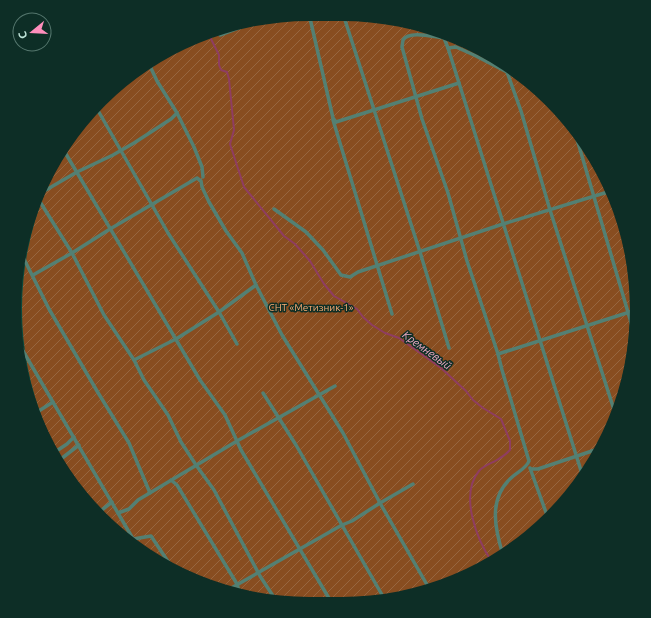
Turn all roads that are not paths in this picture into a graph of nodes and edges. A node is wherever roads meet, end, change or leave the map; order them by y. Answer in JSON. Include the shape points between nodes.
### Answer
{"nodes":[{"id":1,"x":311,"y":21,"type":"edge"},
{"id":2,"x":345,"y":21,"type":"edge"},
{"id":3,"x":431,"y":35,"type":"edge"},
{"id":4,"x":445,"y":40,"type":"edge"},
{"id":5,"x":448,"y":48,"type":"junction"},
{"id":6,"x":499,"y":68,"type":"edge"},
{"id":7,"x":151,"y":69,"type":"edge"},
{"id":8,"x":508,"y":74,"type":"edge"},
{"id":9,"x":459,"y":83,"type":"junction"},
{"id":10,"x":416,"y":96,"type":"junction"},
{"id":11,"x":374,"y":110,"type":"junction"},
{"id":12,"x":99,"y":112,"type":"edge"},
{"id":13,"x":177,"y":113,"type":"junction"},
{"id":14,"x":333,"y":118,"type":"junction"},
{"id":15,"x":579,"y":147,"type":"edge"},
{"id":16,"x":120,"y":151,"type":"junction"},
{"id":17,"x":66,"y":155,"type":"edge"},
{"id":18,"x":77,"y":172,"type":"junction"},
{"id":19,"x":202,"y":177,"type":"dead end"},
{"id":20,"x":47,"y":190,"type":"edge"},
{"id":21,"x":605,"y":193,"type":"edge"},
{"id":22,"x":594,"y":196,"type":"junction"},
{"id":23,"x":42,"y":202,"type":"edge"},
{"id":24,"x":152,"y":205,"type":"junction"},
{"id":25,"x":274,"y":209,"type":"dead end"},
{"id":26,"x":550,"y":210,"type":"junction"},
{"id":27,"x":503,"y":224,"type":"junction"},
{"id":28,"x":110,"y":229,"type":"junction"},
{"id":29,"x":461,"y":238,"type":"junction"},
{"id":30,"x":420,"y":252,"type":"junction"},
{"id":31,"x":72,"y":253,"type":"junction"},
{"id":32,"x":25,"y":261,"type":"edge"},
{"id":33,"x":377,"y":267,"type":"junction"},
{"id":34,"x":33,"y":275,"type":"junction"},
{"id":35,"x":256,"y":285,"type":"junction"},
{"id":36,"x":219,"y":312,"type":"junction"},
{"id":37,"x":628,"y":313,"type":"junction"},
{"id":38,"x":392,"y":314,"type":"dead end"},
{"id":39,"x":630,"y":318,"type":"edge"},
{"id":40,"x":587,"y":326,"type":"junction"},
{"id":41,"x":176,"y":339,"type":"junction"},
{"id":42,"x":540,"y":340,"type":"junction"},
{"id":43,"x":237,"y":344,"type":"dead end"},
{"id":44,"x":449,"y":348,"type":"dead end"},
{"id":45,"x":24,"y":350,"type":"edge"},
{"id":46,"x":498,"y":354,"type":"junction"},
{"id":47,"x":134,"y":360,"type":"junction"},
{"id":48,"x":335,"y":386,"type":"dead end"},
{"id":49,"x":263,"y":393,"type":"dead end"},
{"id":50,"x":320,"y":394,"type":"junction"},
{"id":51,"x":53,"y":402,"type":"junction"},
{"id":52,"x":613,"y":407,"type":"edge"},
{"id":53,"x":40,"y":411,"type":"edge"},
{"id":54,"x":278,"y":418,"type":"junction"},
{"id":55,"x":74,"y":437,"type":"junction"},
{"id":56,"x":237,"y":441,"type":"junction"},
{"id":57,"x":79,"y":445,"type":"junction"},
{"id":58,"x":58,"y":450,"type":"edge"},
{"id":59,"x":592,"y":451,"type":"edge"},
{"id":60,"x":577,"y":457,"type":"junction"},
{"id":61,"x":63,"y":458,"type":"edge"},
{"id":62,"x":529,"y":461,"type":"junction"},
{"id":63,"x":196,"y":465,"type":"junction"},
{"id":64,"x":531,"y":469,"type":"junction"},
{"id":65,"x":581,"y":469,"type":"edge"},
{"id":66,"x":171,"y":480,"type":"junction"},
{"id":67,"x":413,"y":484,"type":"dead end"},
{"id":68,"x":150,"y":493,"type":"junction"},
{"id":69,"x":112,"y":502,"type":"junction"},
{"id":70,"x":380,"y":503,"type":"junction"},
{"id":71,"x":102,"y":510,"type":"edge"},
{"id":72,"x":118,"y":513,"type":"junction"},
{"id":73,"x":546,"y":513,"type":"edge"},
{"id":74,"x":342,"y":525,"type":"junction"},
{"id":75,"x":131,"y":535,"type":"edge"},
{"id":76,"x":135,"y":538,"type":"edge"},
{"id":77,"x":300,"y":549,"type":"junction"},
{"id":78,"x":501,"y":549,"type":"edge"},
{"id":79,"x":167,"y":559,"type":"edge"},
{"id":80,"x":258,"y":573,"type":"junction"},
{"id":81,"x":236,"y":584,"type":"junction"},
{"id":82,"x":427,"y":584,"type":"edge"},
{"id":83,"x":232,"y":586,"type":"edge"},
{"id":84,"x":237,"y":588,"type":"edge"},
{"id":85,"x":272,"y":595,"type":"edge"},
{"id":86,"x":382,"y":595,"type":"edge"},
{"id":87,"x":328,"y":597,"type":"edge"}],
"edges":[{"from":1,"to":14,"type":"lane"},
{"from":2,"to":11,"type":"lane"},
{"from":3,"to":10,"type":"lane","via":[[408,36],[403,40],[402,47]]},
{"from":4,"to":5,"type":"lane"},
{"from":5,"to":6,"type":"lane","via":[[456,47]]},
{"from":5,"to":9,"type":"lane"},
{"from":7,"to":13,"type":"lane"},
{"from":8,"to":26,"type":"lane"},
{"from":9,"to":10,"type":"lane"},
{"from":9,"to":27,"type":"lane"},
{"from":10,"to":11,"type":"lane"},
{"from":10,"to":29,"type":"lane"},
{"from":11,"to":14,"type":"lane","via":[[336,122]]},
{"from":11,"to":30,"type":"lane"},
{"from":12,"to":16,"type":"lane"},
{"from":13,"to":16,"type":"lane"},
{"from":13,"to":19,"type":"lane","via":[[202,167]]},
{"from":14,"to":33,"type":"lane"},
{"from":15,"to":22,"type":"lane"},
{"from":16,"to":18,"type":"lane"},
{"from":16,"to":24,"type":"lane"},
{"from":17,"to":18,"type":"lane"},
{"from":18,"to":20,"type":"lane"},
{"from":18,"to":28,"type":"lane"},
{"from":21,"to":22,"type":"lane"},
{"from":22,"to":26,"type":"lane"},
{"from":22,"to":37,"type":"lane"},
{"from":23,"to":31,"type":"lane"},
{"from":24,"to":28,"type":"lane"},
{"from":24,"to":35,"type":"lane","via":[[197,178],[201,181],[209,202],[242,253]]},
{"from":24,"to":36,"type":"lane"},
{"from":25,"to":33,"type":"lane","via":[[306,232],[341,275],[350,277]]},
{"from":26,"to":27,"type":"lane"},
{"from":26,"to":40,"type":"lane"},
{"from":27,"to":29,"type":"lane"},
{"from":27,"to":42,"type":"lane"},
{"from":28,"to":31,"type":"lane"},
{"from":28,"to":41,"type":"lane"},
{"from":29,"to":30,"type":"lane"},
{"from":29,"to":46,"type":"lane"},
{"from":30,"to":33,"type":"lane"},
{"from":30,"to":44,"type":"lane"},
{"from":31,"to":34,"type":"lane"},
{"from":31,"to":47,"type":"lane","via":[[104,314]]},
{"from":32,"to":34,"type":"lane"},
{"from":33,"to":38,"type":"lane"},
{"from":34,"to":68,"type":"lane","via":[[49,309],[129,443]]},
{"from":35,"to":36,"type":"lane"},
{"from":35,"to":50,"type":"lane","via":[[293,353]]},
{"from":36,"to":41,"type":"lane"},
{"from":36,"to":43,"type":"lane"},
{"from":37,"to":39,"type":"lane"},
{"from":37,"to":40,"type":"lane"},
{"from":40,"to":42,"type":"lane"},
{"from":40,"to":52,"type":"lane"},
{"from":41,"to":47,"type":"lane"},
{"from":41,"to":56,"type":"lane","via":[[200,380],[225,415]]},
{"from":42,"to":46,"type":"lane"},
{"from":42,"to":60,"type":"lane"},
{"from":45,"to":51,"type":"lane"},
{"from":46,"to":62,"type":"lane"},
{"from":47,"to":63,"type":"lane"},
{"from":48,"to":50,"type":"lane"},
{"from":49,"to":54,"type":"lane"},
{"from":50,"to":54,"type":"lane"},
{"from":50,"to":70,"type":"lane","via":[[344,433]]},
{"from":51,"to":53,"type":"lane"},
{"from":51,"to":55,"type":"lane"},
{"from":54,"to":56,"type":"lane"},
{"from":54,"to":74,"type":"lane"},
{"from":55,"to":57,"type":"lane"},
{"from":55,"to":58,"type":"lane"},
{"from":56,"to":63,"type":"lane"},
{"from":56,"to":77,"type":"lane"},
{"from":57,"to":61,"type":"lane"},
{"from":57,"to":69,"type":"lane"},
{"from":59,"to":60,"type":"lane"},
{"from":60,"to":64,"type":"lane"},
{"from":60,"to":65,"type":"lane"},
{"from":62,"to":64,"type":"lane"},
{"from":62,"to":78,"type":"lane","via":[[527,466],[507,482],[496,500],[495,522]]},
{"from":63,"to":66,"type":"lane"},
{"from":63,"to":80,"type":"lane","via":[[214,490]]},
{"from":64,"to":73,"type":"lane"},
{"from":66,"to":68,"type":"lane"},
{"from":66,"to":81,"type":"lane","via":[[177,485]]},
{"from":67,"to":70,"type":"lane"},
{"from":68,"to":72,"type":"lane","via":[[129,509]]},
{"from":69,"to":71,"type":"lane"},
{"from":69,"to":72,"type":"lane"},
{"from":70,"to":74,"type":"lane","via":[[352,522]]},
{"from":70,"to":82,"type":"lane"},
{"from":72,"to":75,"type":"lane"},
{"from":74,"to":77,"type":"lane"},
{"from":74,"to":86,"type":"lane"},
{"from":76,"to":79,"type":"lane","via":[[152,536]]},
{"from":77,"to":80,"type":"lane"},
{"from":77,"to":87,"type":"lane"},
{"from":80,"to":81,"type":"lane"},
{"from":80,"to":85,"type":"lane"},
{"from":81,"to":83,"type":"lane"},
{"from":81,"to":84,"type":"lane"}]}
